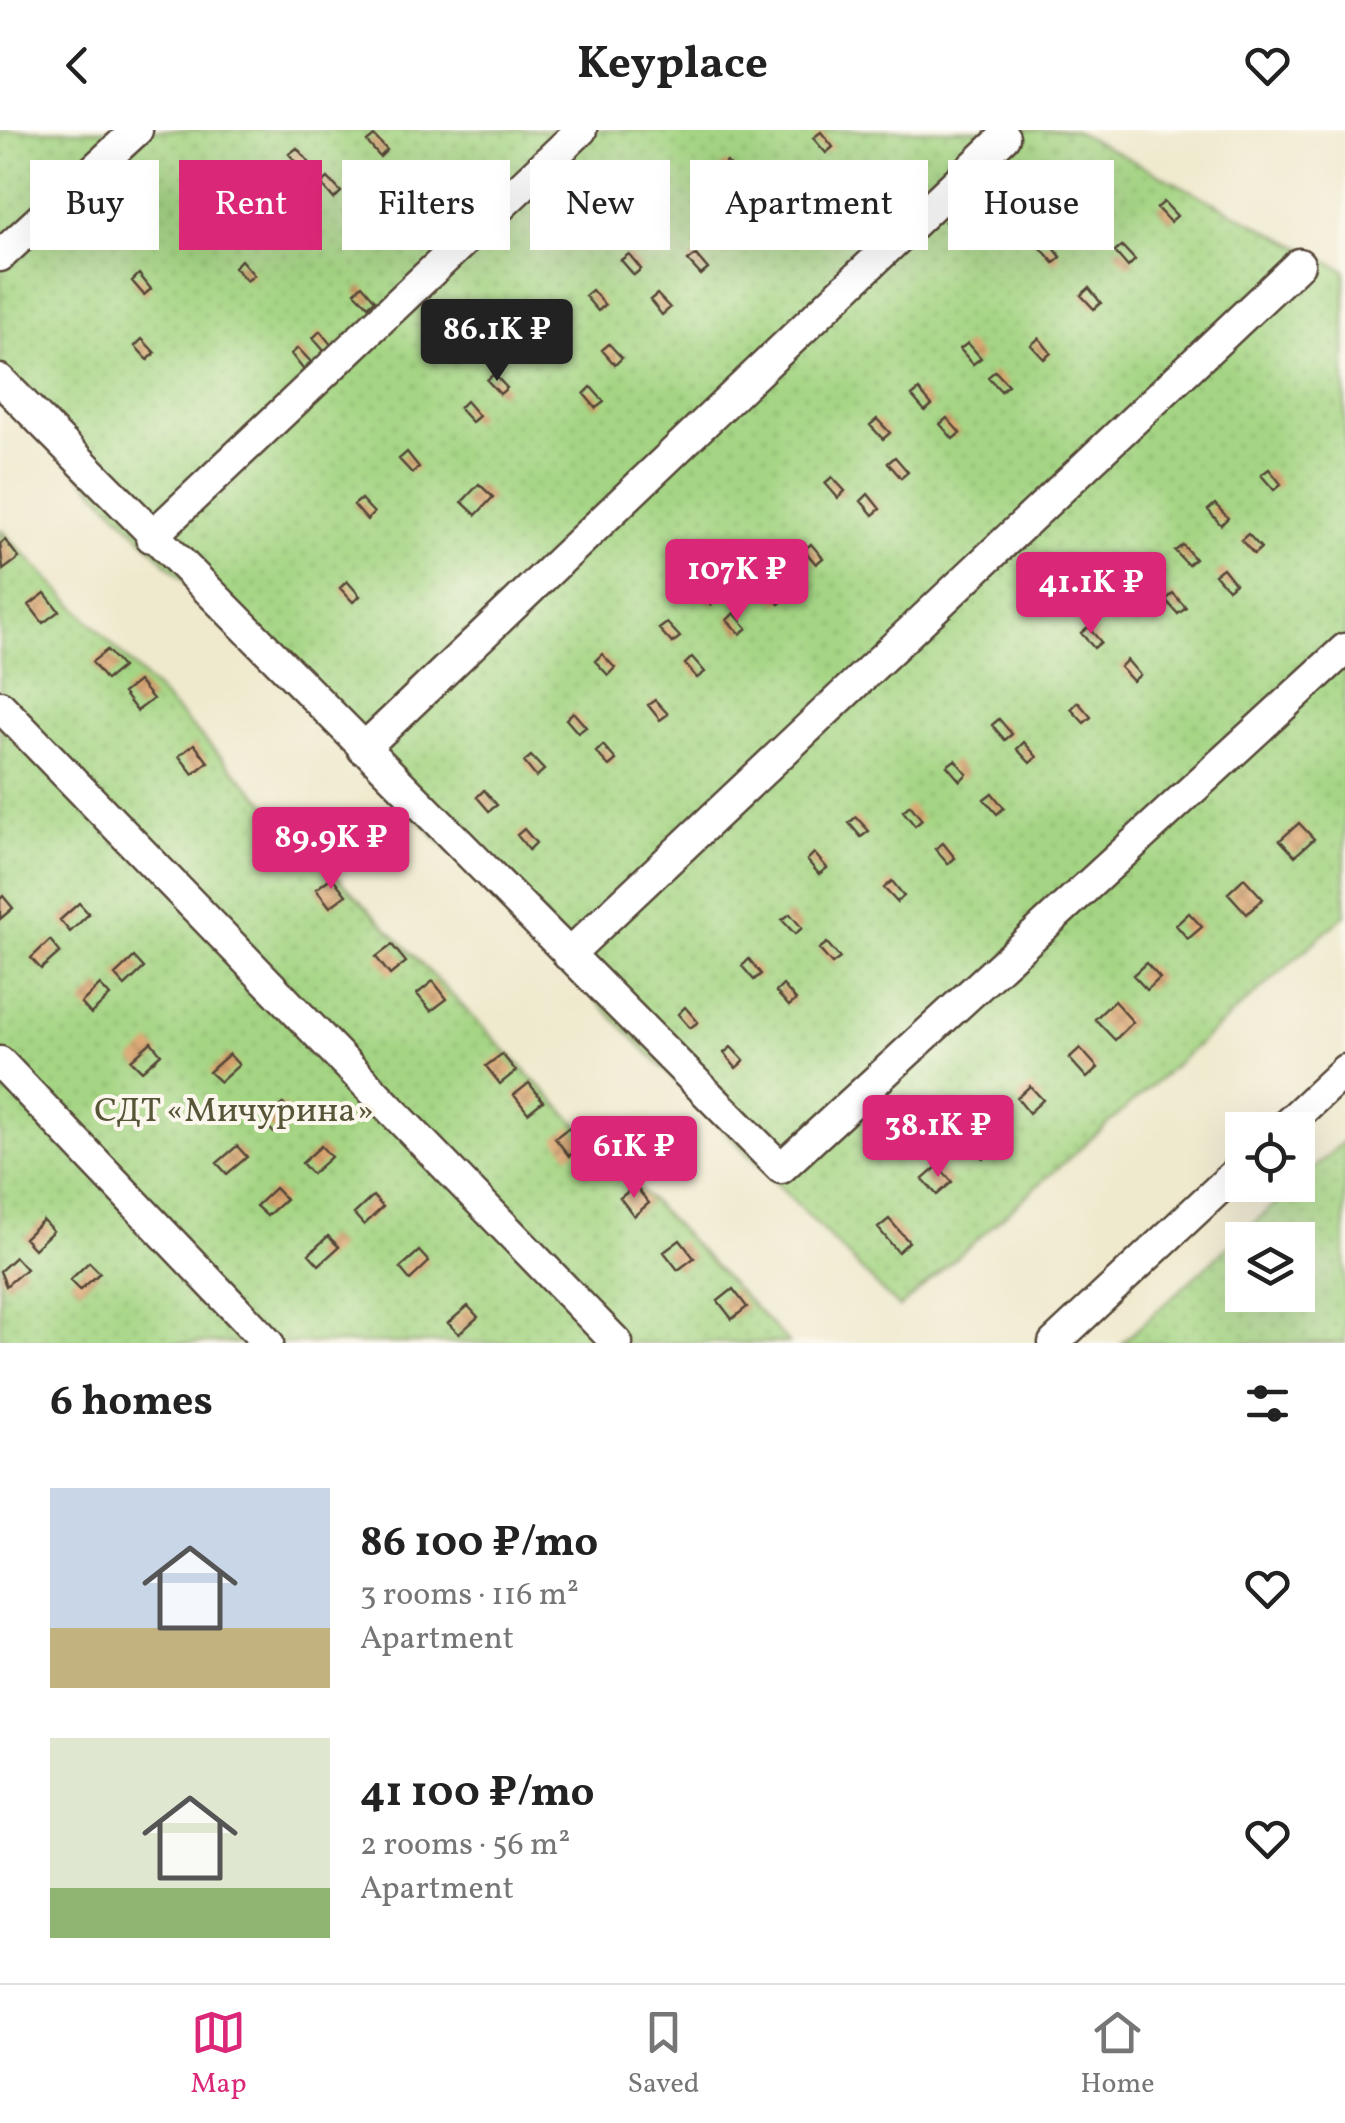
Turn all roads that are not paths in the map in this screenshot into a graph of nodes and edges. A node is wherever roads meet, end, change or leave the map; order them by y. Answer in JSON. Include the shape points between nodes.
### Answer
{"nodes":[{"id":1,"x":137,"y":130,"type":"edge"},
{"id":2,"x":582,"y":130,"type":"edge"},
{"id":3,"x":1004,"y":137,"type":"dead end"},
{"id":4,"x":0,"y":256,"type":"edge"},
{"id":5,"x":1299,"y":264,"type":"dead end"},
{"id":6,"x":0,"y":380,"type":"edge"},
{"id":7,"x":151,"y":536,"type":"junction"},
{"id":8,"x":1345,"y":648,"type":"edge"},
{"id":9,"x":0,"y":706,"type":"edge"},
{"id":10,"x":363,"y":749,"type":"junction"},
{"id":11,"x":568,"y":955,"type":"junction"},
{"id":12,"x":0,"y":1062,"type":"edge"},
{"id":13,"x":1345,"y":1070,"type":"edge"},
{"id":14,"x":1301,"y":1112,"type":"edge"},
{"id":15,"x":1225,"y":1183,"type":"edge"},
{"id":16,"x":268,"y":1343,"type":"edge"},
{"id":17,"x":616,"y":1343,"type":"edge"},
{"id":18,"x":1054,"y":1343,"type":"edge"}],
"edges":[{"from":1,"to":4,"type":"street"},
{"from":2,"to":7,"type":"street"},
{"from":3,"to":10,"type":"street"},
{"from":5,"to":11,"type":"street"},
{"from":6,"to":7,"type":"street"},
{"from":7,"to":10,"type":"street"},
{"from":8,"to":11,"type":"street","via":[[782,1168]]},
{"from":9,"to":17,"type":"street"},
{"from":10,"to":11,"type":"street"},
{"from":12,"to":16,"type":"street"},
{"from":13,"to":14,"type":"street"},
{"from":15,"to":18,"type":"street"}]}
